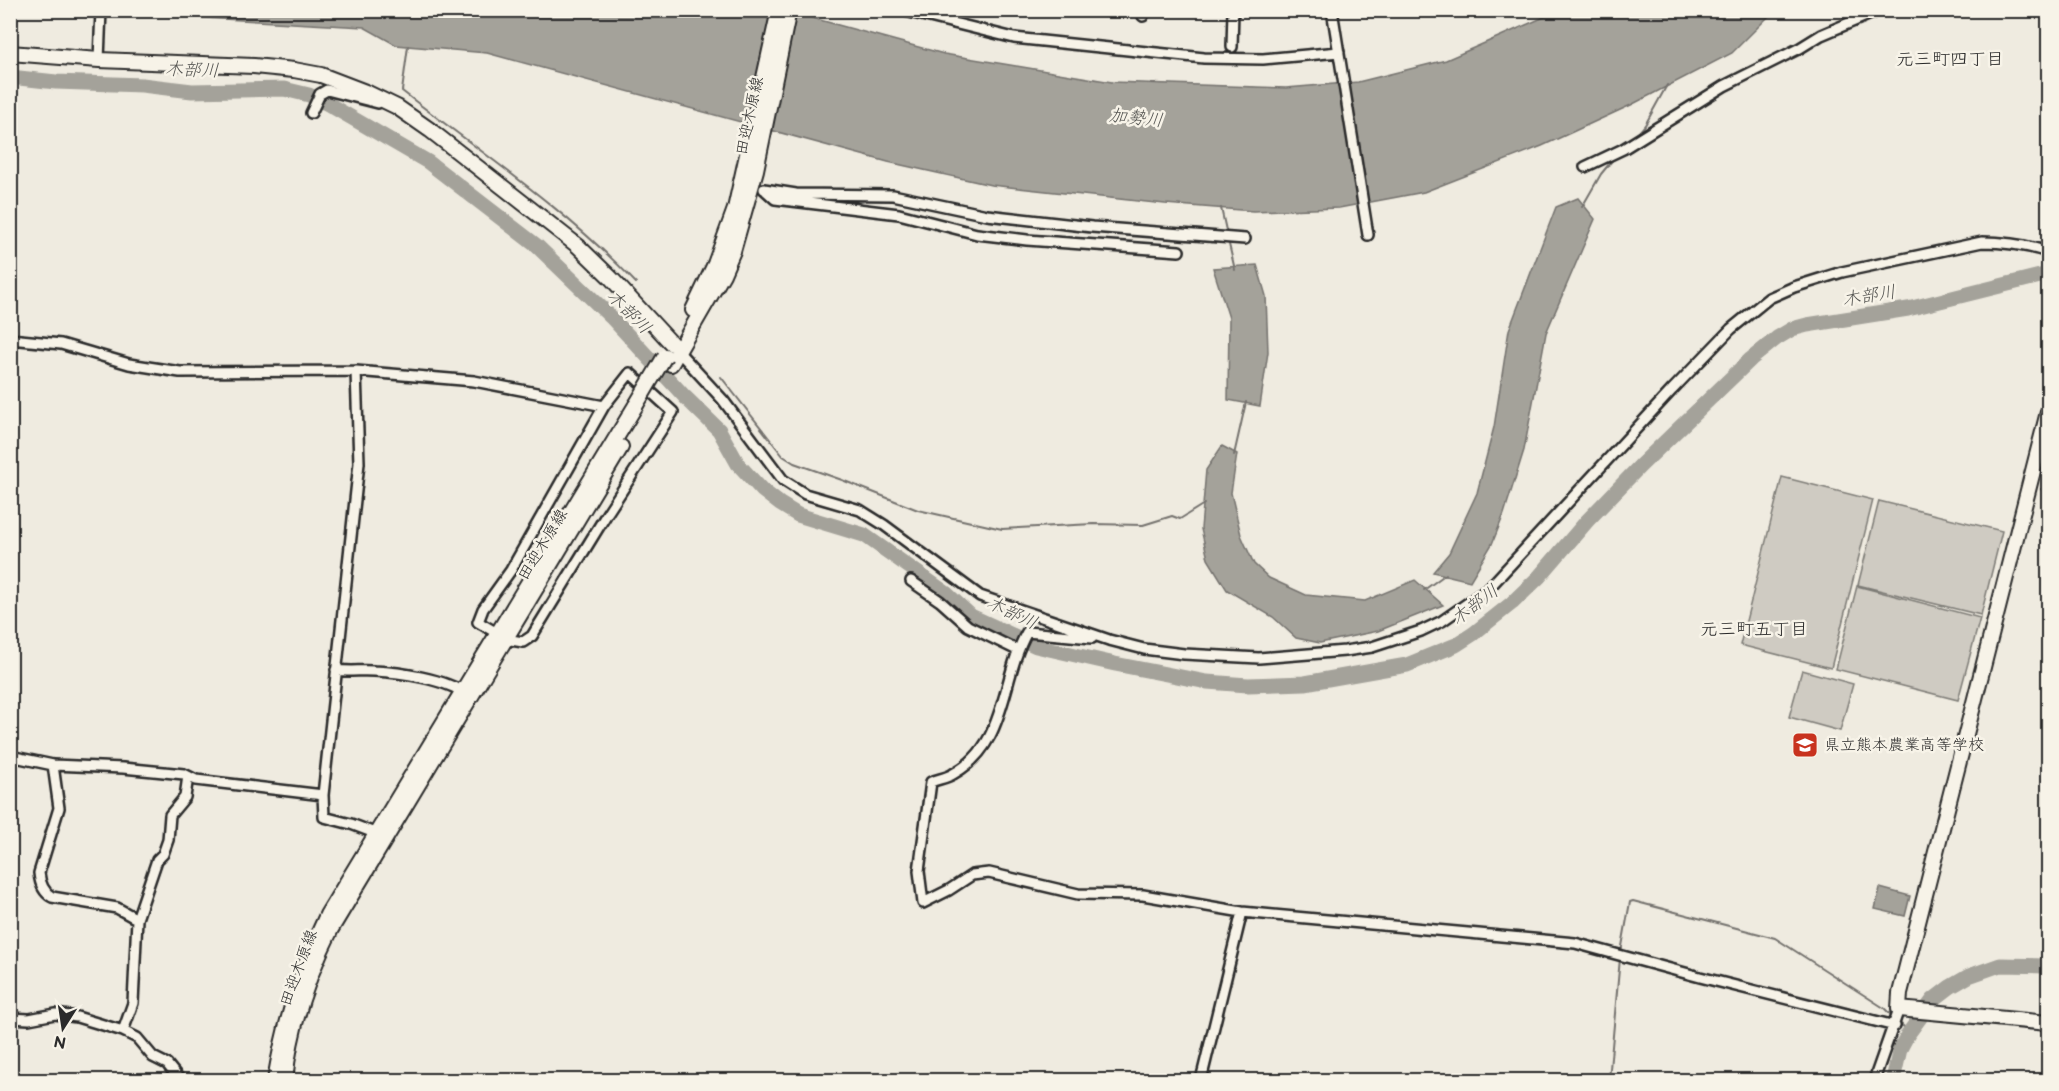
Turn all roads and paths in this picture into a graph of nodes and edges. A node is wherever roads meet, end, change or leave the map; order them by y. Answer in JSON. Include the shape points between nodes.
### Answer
{"nodes":[{"id":1,"x":101,"y":10,"type":"edge"},
{"id":2,"x":779,"y":10,"type":"edge"},
{"id":3,"x":789,"y":10,"type":"edge"},
{"id":4,"x":901,"y":10,"type":"edge"},
{"id":5,"x":1233,"y":10,"type":"edge"},
{"id":6,"x":1332,"y":10,"type":"edge"},
{"id":7,"x":1880,"y":10,"type":"edge"},
{"id":8,"x":1232,"y":47,"type":"dead end"},
{"id":9,"x":1339,"y":52,"type":"junction"},
{"id":10,"x":10,"y":53,"type":"edge"},
{"id":11,"x":98,"y":54,"type":"junction"},
{"id":12,"x":397,"y":107,"type":"junction"},
{"id":13,"x":311,"y":112,"type":"dead end"},
{"id":14,"x":758,"y":136,"type":"junction"},
{"id":15,"x":1585,"y":167,"type":"dead end"},
{"id":16,"x":1368,"y":235,"type":"dead end"},
{"id":17,"x":1245,"y":239,"type":"dead end"},
{"id":18,"x":1179,"y":251,"type":"dead end"},
{"id":19,"x":2049,"y":252,"type":"edge"},
{"id":20,"x":10,"y":339,"type":"edge"},
{"id":21,"x":672,"y":354,"type":"junction"},
{"id":22,"x":356,"y":371,"type":"junction"},
{"id":23,"x":604,"y":406,"type":"junction"},
{"id":24,"x":2049,"y":412,"type":"edge"},
{"id":25,"x":2046,"y":437,"type":"edge"},
{"id":26,"x":911,"y":581,"type":"dead end"},
{"id":27,"x":500,"y":638,"type":"junction"},
{"id":28,"x":1109,"y":640,"type":"junction"},
{"id":29,"x":1018,"y":648,"type":"junction"},
{"id":30,"x":336,"y":670,"type":"junction"},
{"id":31,"x":466,"y":694,"type":"junction"},
{"id":32,"x":10,"y":756,"type":"edge"},
{"id":33,"x":53,"y":765,"type":"junction"},
{"id":34,"x":188,"y":776,"type":"junction"},
{"id":35,"x":323,"y":795,"type":"junction"},
{"id":36,"x":380,"y":835,"type":"junction"},
{"id":37,"x":1242,"y":912,"type":"junction"},
{"id":38,"x":137,"y":918,"type":"junction"},
{"id":39,"x":1905,"y":1009,"type":"junction"},
{"id":40,"x":10,"y":1018,"type":"edge"},
{"id":41,"x":2049,"y":1023,"type":"edge"},
{"id":42,"x":1894,"y":1026,"type":"junction"},
{"id":43,"x":123,"y":1031,"type":"junction"},
{"id":44,"x":180,"y":1080,"type":"edge"},
{"id":45,"x":275,"y":1080,"type":"edge"},
{"id":46,"x":285,"y":1080,"type":"edge"},
{"id":47,"x":1201,"y":1080,"type":"edge"},
{"id":48,"x":1874,"y":1080,"type":"edge"}],
"edges":[{"from":1,"to":11,"type":"street"},
{"from":2,"to":14,"type":"main road","name":"田迎木原線"},
{"from":3,"to":14,"type":"main road","name":"田迎木原線"},
{"from":4,"to":9,"type":"street","via":[[1014,38],[1204,58],[1263,59]]},
{"from":5,"to":8,"type":"street"},
{"from":6,"to":9,"type":"street"},
{"from":7,"to":15,"type":"street","via":[[1821,34]]},
{"from":9,"to":16,"type":"street"},
{"from":10,"to":11,"type":"main road"},
{"from":11,"to":12,"type":"main road","via":[[294,70],[321,75]]},
{"from":12,"to":13,"type":"street","via":[[327,90],[320,94]]},
{"from":12,"to":21,"type":"main road","via":[[578,246],[611,278]]},
{"from":14,"to":21,"type":"main road","name":"田迎木原線","via":[[726,236]]},
{"from":17,"to":18,"type":"street","via":[[987,215],[893,195],[796,194],[764,189],[775,199],[899,214],[977,234]]},
{"from":19,"to":28,"type":"street","via":[[2026,245],[1982,242],[1842,272],[1769,298],[1737,323],[1488,589],[1422,631],[1372,647],[1259,658],[1154,650]]},
{"from":20,"to":22,"type":"street","via":[[61,344],[129,364],[180,372]]},
{"from":21,"to":27,"type":"main road","name":"田迎木原線","bridge":true},
{"from":21,"to":28,"type":"street","via":[[723,400],[783,480],[805,494],[860,510],[980,596]]},
{"from":22,"to":23,"type":"street","via":[[474,381]]},
{"from":22,"to":30,"type":"street","via":[[359,463]]},
{"from":23,"to":27,"type":"street","via":[[511,570],[483,609],[478,622]]},
{"from":23,"to":27,"type":"street","via":[[630,373],[673,412],[532,636],[523,642]]},
{"from":24,"to":25,"type":"main road"},
{"from":25,"to":39,"type":"main road","via":[[1900,993]]},
{"from":26,"to":29,"type":"street","via":[[968,626]]},
{"from":27,"to":31,"type":"main road","name":"田迎木原線"},
{"from":28,"to":29,"type":"street","via":[[1027,632]]},
{"from":29,"to":37,"type":"street","via":[[988,742],[953,774],[931,782],[919,871],[923,903],[972,875],[989,873],[1078,894],[1143,895]]},
{"from":30,"to":31,"type":"street","via":[[399,674],[436,681]]},
{"from":30,"to":35,"type":"street"},
{"from":31,"to":36,"type":"main road","name":"田迎木原線"},
{"from":32,"to":33,"type":"street"},
{"from":33,"to":34,"type":"street"},
{"from":33,"to":38,"type":"street","via":[[59,808],[39,873],[40,883],[52,897],[117,908]]},
{"from":34,"to":35,"type":"street"},
{"from":34,"to":38,"type":"street","via":[[185,797],[170,816],[168,840]]},
{"from":35,"to":36,"type":"street","via":[[324,817]]},
{"from":36,"to":45,"type":"main road","name":"田迎木原線","via":[[327,915],[311,948],[286,1025]]},
{"from":36,"to":46,"type":"main road","name":"田迎木原線","via":[[322,946],[298,1016]]},
{"from":37,"to":42,"type":"street","via":[[1575,943]]},
{"from":37,"to":47,"type":"street"},
{"from":38,"to":43,"type":"street","via":[[133,1003]]},
{"from":39,"to":41,"type":"main road"},
{"from":39,"to":42,"type":"street"},
{"from":40,"to":43,"type":"street","via":[[55,1014]]},
{"from":42,"to":48,"type":"street"},
{"from":43,"to":44,"type":"street","via":[[138,1038]]}]}
